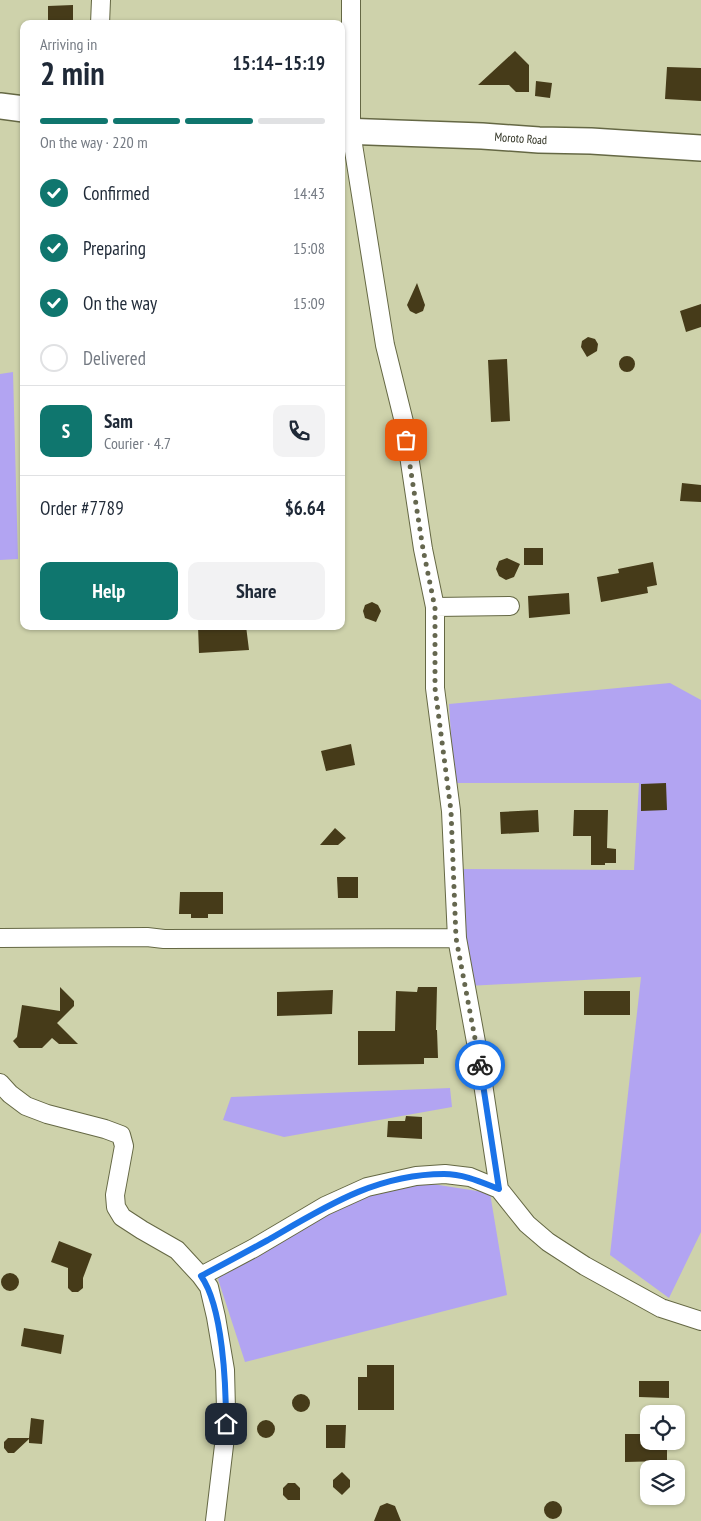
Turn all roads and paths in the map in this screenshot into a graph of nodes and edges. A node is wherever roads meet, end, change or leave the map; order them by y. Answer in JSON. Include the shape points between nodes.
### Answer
{"nodes":[{"id":1,"x":101,"y":0,"type":"edge"},
{"id":2,"x":350,"y":0,"type":"edge"},
{"id":3,"x":100,"y":20,"type":"edge"},
{"id":4,"x":0,"y":106,"type":"edge"},
{"id":5,"x":20,"y":108,"type":"edge"},
{"id":6,"x":346,"y":132,"type":"edge"},
{"id":7,"x":701,"y":148,"type":"edge"},
{"id":8,"x":510,"y":606,"type":"dead end"},
{"id":9,"x":435,"y":608,"type":"junction"},
{"id":10,"x":0,"y":938,"type":"edge"},
{"id":11,"x":456,"y":938,"type":"junction"},
{"id":12,"x":0,"y":1083,"type":"edge"},
{"id":13,"x":499,"y":1189,"type":"junction"},
{"id":14,"x":201,"y":1276,"type":"junction"},
{"id":15,"x":701,"y":1321,"type":"edge"},
{"id":16,"x":215,"y":1521,"type":"edge"}],
"edges":[{"from":1,"to":3,"type":"street"},
{"from":2,"to":6,"type":"street"},
{"from":4,"to":5,"type":"main road"},
{"from":6,"to":7,"type":"main road","name":"Moroto Road"},
{"from":6,"to":9,"type":"street","via":[[385,345],[404,422]]},
{"from":8,"to":9,"type":"street"},
{"from":9,"to":11,"type":"street","via":[[435,688],[451,811]]},
{"from":10,"to":11,"type":"street"},
{"from":11,"to":13,"type":"street"},
{"from":12,"to":14,"type":"street","via":[[26,1106],[121,1135],[124,1146],[116,1207],[122,1217],[177,1250]]},
{"from":13,"to":14,"type":"street","via":[[470,1177],[445,1174],[416,1176],[367,1187],[325,1206]]},
{"from":13,"to":15,"type":"street","via":[[548,1242],[661,1308]]},
{"from":14,"to":16,"type":"street","via":[[209,1287],[224,1370],[225,1437]]}]}
